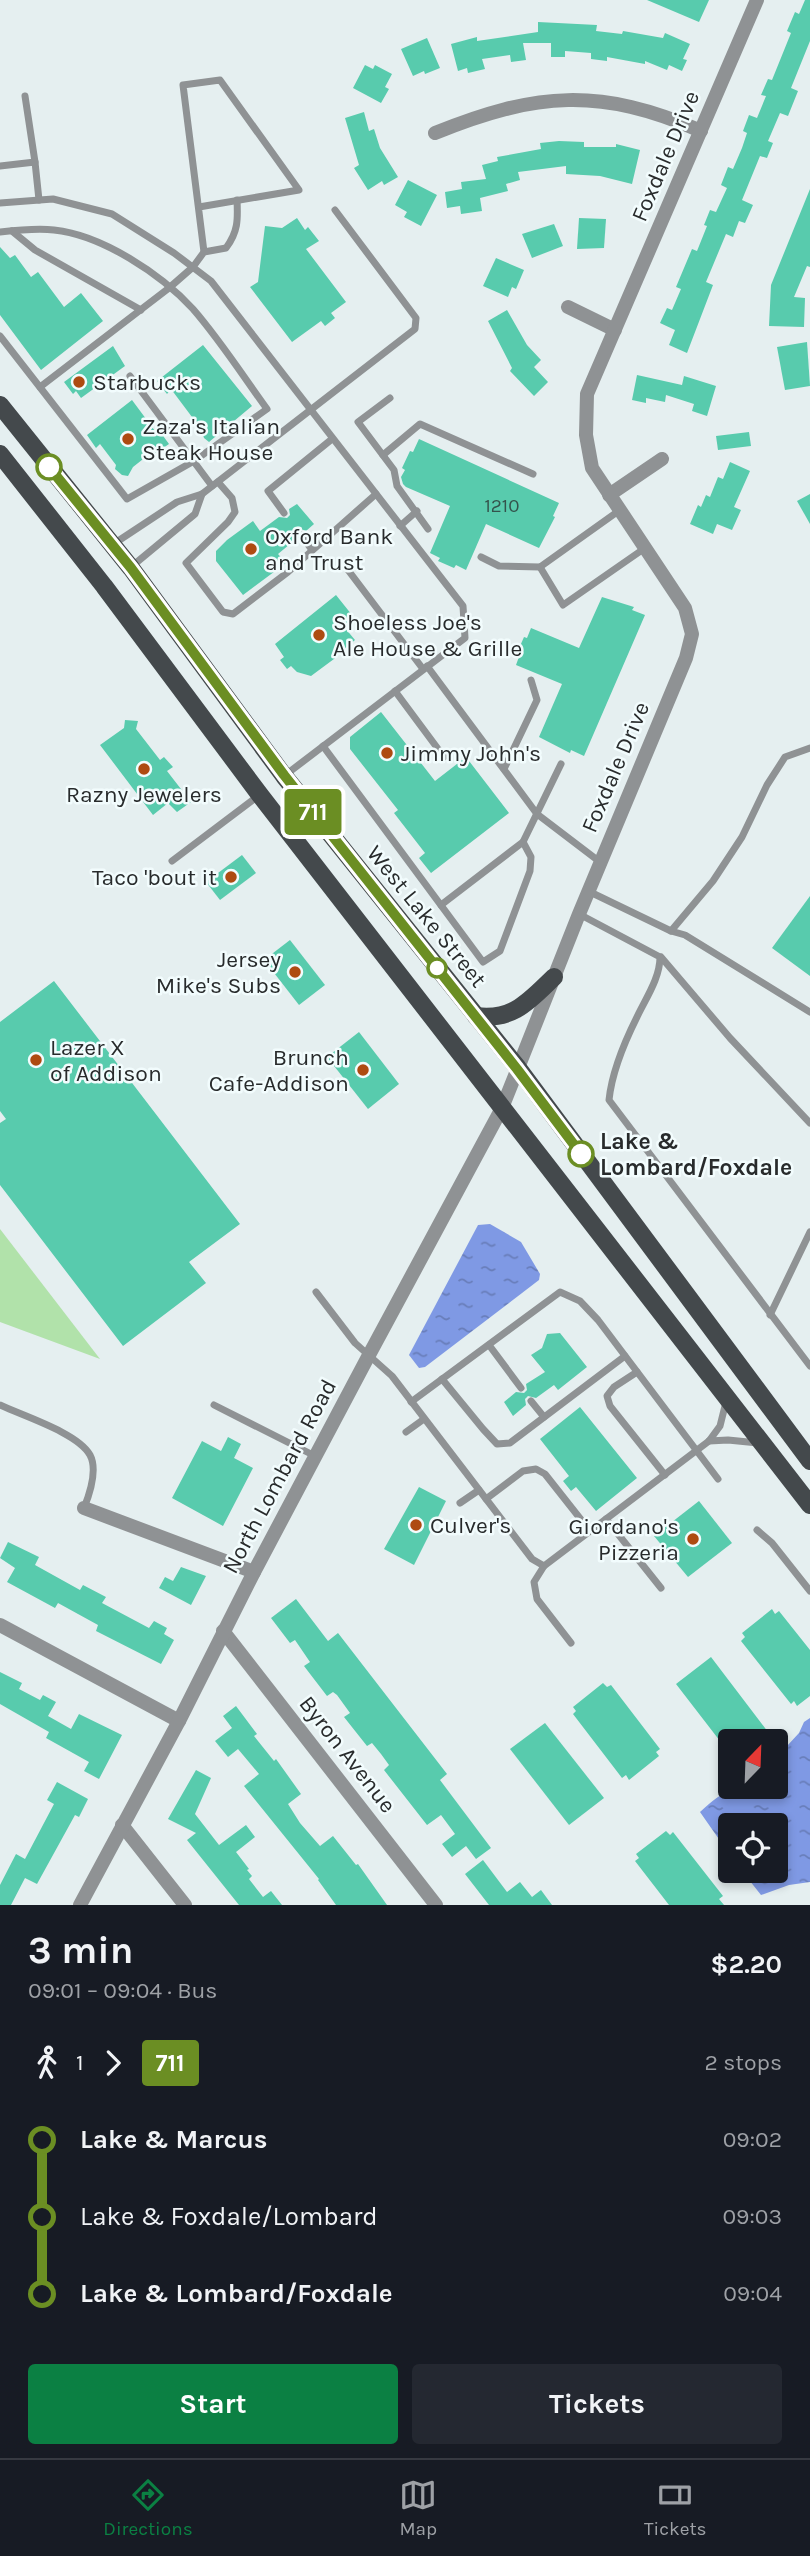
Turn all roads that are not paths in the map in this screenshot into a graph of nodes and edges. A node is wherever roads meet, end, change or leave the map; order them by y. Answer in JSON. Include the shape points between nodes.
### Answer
{"nodes":[{"id":1,"x":757,"y":0,"type":"edge"},
{"id":2,"x":25,"y":96,"type":"dead end"},
{"id":3,"x":701,"y":131,"type":"junction"},
{"id":4,"x":435,"y":134,"type":"dead end"},
{"id":5,"x":35,"y":162,"type":"junction"},
{"id":6,"x":0,"y":166,"type":"edge"},
{"id":7,"x":39,"y":200,"type":"junction"},
{"id":8,"x":237,"y":200,"type":"junction"},
{"id":9,"x":0,"y":203,"type":"edge"},
{"id":10,"x":199,"y":207,"type":"junction"},
{"id":11,"x":335,"y":209,"type":"dead end"},
{"id":12,"x":12,"y":231,"type":"junction"},
{"id":13,"x":0,"y":232,"type":"edge"},
{"id":14,"x":204,"y":251,"type":"junction"},
{"id":15,"x":192,"y":267,"type":"junction"},
{"id":16,"x":169,"y":288,"type":"junction"},
{"id":17,"x":568,"y":307,"type":"dead end"},
{"id":18,"x":141,"y":310,"type":"junction"},
{"id":19,"x":615,"y":330,"type":"junction"},
{"id":20,"x":0,"y":336,"type":"edge"},
{"id":21,"x":130,"y":376,"type":"dead end"},
{"id":22,"x":40,"y":387,"type":"junction"},
{"id":23,"x":390,"y":398,"type":"dead end"},
{"id":24,"x":0,"y":405,"type":"edge"},
{"id":25,"x":310,"y":411,"type":"junction"},
{"id":26,"x":332,"y":439,"type":"junction"},
{"id":27,"x":0,"y":454,"type":"edge"},
{"id":28,"x":383,"y":455,"type":"junction"},
{"id":29,"x":662,"y":459,"type":"dead end"},
{"id":30,"x":194,"y":461,"type":"junction"},
{"id":31,"x":533,"y":474,"type":"dead end"},
{"id":32,"x":215,"y":484,"type":"junction"},
{"id":33,"x":202,"y":494,"type":"junction"},
{"id":34,"x":376,"y":494,"type":"junction"},
{"id":35,"x":609,"y":495,"type":"junction"},
{"id":36,"x":620,"y":510,"type":"junction"},
{"id":37,"x":417,"y":511,"type":"junction"},
{"id":38,"x":284,"y":513,"type":"dead end"},
{"id":39,"x":400,"y":526,"type":"junction"},
{"id":40,"x":428,"y":529,"type":"dead end"},
{"id":41,"x":301,"y":535,"type":"dead end"},
{"id":42,"x":111,"y":545,"type":"junction"},
{"id":43,"x":645,"y":548,"type":"junction"},
{"id":44,"x":312,"y":550,"type":"junction"},
{"id":45,"x":481,"y":557,"type":"dead end"},
{"id":46,"x":540,"y":567,"type":"junction"},
{"id":47,"x":131,"y":568,"type":"junction"},
{"id":48,"x":348,"y":570,"type":"dead end"},
{"id":49,"x":425,"y":668,"type":"junction"},
{"id":50,"x":531,"y":680,"type":"dead end"},
{"id":51,"x":395,"y":691,"type":"junction"},
{"id":52,"x":323,"y":746,"type":"junction"},
{"id":53,"x":810,"y":748,"type":"edge"},
{"id":54,"x":444,"y":757,"type":"dead end"},
{"id":55,"x":561,"y":764,"type":"dead end"},
{"id":56,"x":504,"y":769,"type":"junction"},
{"id":57,"x":284,"y":775,"type":"junction"},
{"id":58,"x":260,"y":795,"type":"junction"},
{"id":59,"x":537,"y":814,"type":"junction"},
{"id":60,"x":523,"y":842,"type":"junction"},
{"id":61,"x":172,"y":861,"type":"dead end"},
{"id":62,"x":600,"y":862,"type":"junction"},
{"id":63,"x":588,"y":891,"type":"junction"},
{"id":64,"x":441,"y":905,"type":"junction"},
{"id":65,"x":579,"y":914,"type":"junction"},
{"id":66,"x":671,"y":931,"type":"junction"},
{"id":67,"x":660,"y":957,"type":"junction"},
{"id":68,"x":554,"y":977,"type":"junction"},
{"id":69,"x":810,"y":1012,"type":"edge"},
{"id":70,"x":476,"y":1016,"type":"junction"},
{"id":71,"x":517,"y":1069,"type":"junction"},
{"id":72,"x":502,"y":1108,"type":"junction"},
{"id":73,"x":810,"y":1123,"type":"edge"},
{"id":74,"x":810,"y":1232,"type":"edge"},
{"id":75,"x":316,"y":1292,"type":"dead end"},
{"id":76,"x":770,"y":1315,"type":"junction"},
{"id":77,"x":489,"y":1345,"type":"junction"},
{"id":78,"x":369,"y":1354,"type":"junction"},
{"id":79,"x":625,"y":1356,"type":"junction"},
{"id":80,"x":810,"y":1366,"type":"edge"},
{"id":81,"x":637,"y":1371,"type":"junction"},
{"id":82,"x":442,"y":1379,"type":"junction"},
{"id":83,"x":521,"y":1388,"type":"dead end"},
{"id":84,"x":727,"y":1398,"type":"junction"},
{"id":85,"x":531,"y":1401,"type":"dead end"},
{"id":86,"x":411,"y":1402,"type":"junction"},
{"id":87,"x":0,"y":1405,"type":"edge"},
{"id":88,"x":214,"y":1405,"type":"dead end"},
{"id":89,"x":544,"y":1417,"type":"junction"},
{"id":90,"x":424,"y":1419,"type":"junction"},
{"id":91,"x":406,"y":1432,"type":"dead end"},
{"id":92,"x":709,"y":1441,"type":"junction"},
{"id":93,"x":762,"y":1443,"type":"junction"},
{"id":94,"x":697,"y":1451,"type":"junction"},
{"id":95,"x":316,"y":1456,"type":"junction"},
{"id":96,"x":810,"y":1461,"type":"edge"},
{"id":97,"x":665,"y":1475,"type":"junction"},
{"id":98,"x":718,"y":1479,"type":"dead end"},
{"id":99,"x":480,"y":1490,"type":"junction"},
{"id":100,"x":486,"y":1499,"type":"junction"},
{"id":101,"x":460,"y":1503,"type":"dead end"},
{"id":102,"x":810,"y":1505,"type":"edge"},
{"id":103,"x":84,"y":1508,"type":"joint"},
{"id":104,"x":606,"y":1519,"type":"junction"},
{"id":105,"x":757,"y":1530,"type":"dead end"},
{"id":106,"x":590,"y":1531,"type":"junction"},
{"id":107,"x":544,"y":1566,"type":"junction"},
{"id":108,"x":254,"y":1572,"type":"junction"},
{"id":109,"x":661,"y":1588,"type":"dead end"},
{"id":110,"x":810,"y":1591,"type":"edge"},
{"id":111,"x":0,"y":1625,"type":"edge"},
{"id":112,"x":223,"y":1631,"type":"junction"},
{"id":113,"x":571,"y":1643,"type":"dead end"},
{"id":114,"x":179,"y":1721,"type":"junction"},
{"id":115,"x":122,"y":1825,"type":"junction"},
{"id":116,"x":80,"y":1905,"type":"edge"},
{"id":117,"x":185,"y":1905,"type":"edge"},
{"id":118,"x":436,"y":1905,"type":"edge"}],
"edges":[{"from":1,"to":3,"type":"street","name":"Foxdale Drive"},
{"from":2,"to":5,"type":"lane"},
{"from":3,"to":4,"type":"street","via":[[618,103],[566,100],[513,106]]},
{"from":3,"to":19,"type":"street","name":"Foxdale Drive"},
{"from":5,"to":6,"type":"lane"},
{"from":5,"to":7,"type":"lane"},
{"from":7,"to":9,"type":"lane"},
{"from":7,"to":15,"type":"lane","via":[[53,199],[112,214]]},
{"from":8,"to":10,"type":"lane"},
{"from":8,"to":10,"type":"lane","via":[[299,190],[220,80],[183,85]]},
{"from":8,"to":14,"type":"lane","via":[[234,236],[226,248]]},
{"from":10,"to":14,"type":"lane"},
{"from":11,"to":25,"type":"lane","via":[[416,318],[415,329]]},
{"from":12,"to":13,"type":"lane"},
{"from":12,"to":16,"type":"lane","via":[[57,230],[105,245]]},
{"from":12,"to":18,"type":"lane","via":[[35,250]]},
{"from":14,"to":15,"type":"lane"},
{"from":15,"to":16,"type":"lane"},
{"from":15,"to":25,"type":"lane","via":[[211,281]]},
{"from":16,"to":18,"type":"lane"},
{"from":16,"to":30,"type":"lane","via":[[192,309],[267,409]]},
{"from":17,"to":19,"type":"street"},
{"from":18,"to":22,"type":"lane"},
{"from":19,"to":35,"type":"street","name":"Foxdale Drive","via":[[587,394],[586,435],[592,468]]},
{"from":20,"to":22,"type":"lane"},
{"from":21,"to":30,"type":"lane"},
{"from":22,"to":30,"type":"lane","via":[[127,499]]},
{"from":23,"to":28,"type":"lane","via":[[358,422]]},
{"from":24,"to":42,"type":"main road","name":"West Lake Street"},
{"from":25,"to":26,"type":"lane"},
{"from":25,"to":32,"type":"lane"},
{"from":26,"to":34,"type":"lane"},
{"from":26,"to":38,"type":"lane","via":[[268,491]]},
{"from":27,"to":58,"type":"main road"},
{"from":28,"to":31,"type":"lane","via":[[420,424]]},
{"from":28,"to":37,"type":"lane","via":[[394,470],[397,486]]},
{"from":29,"to":35,"type":"street"},
{"from":30,"to":32,"type":"lane"},
{"from":32,"to":33,"type":"lane"},
{"from":32,"to":44,"type":"lane","via":[[232,498],[234,512],[187,563],[223,612],[233,614]]},
{"from":33,"to":42,"type":"lane","via":[[177,502]]},
{"from":33,"to":47,"type":"lane","via":[[194,514]]},
{"from":34,"to":39,"type":"lane"},
{"from":34,"to":44,"type":"lane"},
{"from":35,"to":36,"type":"street","name":"Foxdale Drive"},
{"from":36,"to":43,"type":"street","name":"Foxdale Drive"},
{"from":36,"to":46,"type":"lane"},
{"from":37,"to":39,"type":"lane"},
{"from":37,"to":40,"type":"lane"},
{"from":39,"to":49,"type":"lane","via":[[463,606],[465,638]]},
{"from":41,"to":44,"type":"lane"},
{"from":42,"to":47,"type":"main road","name":"West Lake Street"},
{"from":43,"to":46,"type":"lane","via":[[563,605]]},
{"from":43,"to":62,"type":"street","name":"Foxdale Drive","via":[[685,608],[692,634]]},
{"from":45,"to":46,"type":"lane","via":[[499,566]]},
{"from":47,"to":57,"type":"main road","name":"West Lake Street"},
{"from":48,"to":49,"type":"lane"},
{"from":49,"to":51,"type":"lane"},
{"from":49,"to":56,"type":"lane"},
{"from":50,"to":56,"type":"lane","via":[[537,699]]},
{"from":51,"to":52,"type":"lane"},
{"from":51,"to":54,"type":"lane"},
{"from":52,"to":57,"type":"lane"},
{"from":52,"to":64,"type":"lane"},
{"from":53,"to":66,"type":"lane","via":[[785,757],[742,837]]},
{"from":55,"to":59,"type":"lane"},
{"from":56,"to":59,"type":"lane"},
{"from":57,"to":70,"type":"main road","name":"West Lake Street"},
{"from":58,"to":61,"type":"lane"},
{"from":58,"to":72,"type":"main road"},
{"from":59,"to":60,"type":"lane"},
{"from":59,"to":62,"type":"lane"},
{"from":60,"to":64,"type":"lane"},
{"from":60,"to":64,"type":"lane","via":[[531,857],[530,871],[500,951],[483,962]]},
{"from":62,"to":63,"type":"street","name":"Foxdale Drive"},
{"from":63,"to":65,"type":"street","name":"Foxdale Drive"},
{"from":63,"to":66,"type":"lane"},
{"from":65,"to":67,"type":"lane"},
{"from":65,"to":68,"type":"street","name":"Foxdale Drive"},
{"from":66,"to":69,"type":"lane","via":[[685,935]]},
{"from":67,"to":73,"type":"lane"},
{"from":67,"to":76,"type":"lane","via":[[660,969],[611,1081],[609,1100]]},
{"from":68,"to":70,"type":"main road","via":[[513,1012]]},
{"from":68,"to":71,"type":"street","name":"Foxdale Drive"},
{"from":70,"to":71,"type":"main road","name":"West Lake Street"},
{"from":71,"to":72,"type":"street","name":"North Lombard Road"},
{"from":71,"to":96,"type":"main road","name":"West Lake Street"},
{"from":72,"to":78,"type":"street","name":"North Lombard Road"},
{"from":72,"to":84,"type":"main road"},
{"from":74,"to":76,"type":"lane"},
{"from":75,"to":78,"type":"lane"},
{"from":76,"to":80,"type":"lane"},
{"from":77,"to":79,"type":"lane","via":[[560,1292],[580,1301]]},
{"from":77,"to":82,"type":"lane"},
{"from":77,"to":83,"type":"lane"},
{"from":78,"to":86,"type":"lane"},
{"from":78,"to":95,"type":"street","name":"North Lombard Road"},
{"from":79,"to":81,"type":"lane"},
{"from":79,"to":89,"type":"lane"},
{"from":81,"to":94,"type":"lane"},
{"from":81,"to":97,"type":"lane","via":[[607,1396]]},
{"from":82,"to":86,"type":"lane"},
{"from":82,"to":89,"type":"lane","via":[[497,1444],[510,1443]]},
{"from":84,"to":92,"type":"lane","via":[[720,1426]]},
{"from":84,"to":93,"type":"main road"},
{"from":85,"to":89,"type":"lane"},
{"from":86,"to":90,"type":"lane"},
{"from":87,"to":103,"type":"lane","via":[[61,1432],[90,1455],[93,1476]]},
{"from":88,"to":95,"type":"lane"},
{"from":90,"to":91,"type":"lane"},
{"from":90,"to":99,"type":"lane"},
{"from":92,"to":93,"type":"lane"},
{"from":92,"to":94,"type":"lane"},
{"from":93,"to":102,"type":"main road"},
{"from":94,"to":97,"type":"lane"},
{"from":94,"to":98,"type":"lane"},
{"from":95,"to":108,"type":"street","name":"North Lombard Road"},
{"from":97,"to":104,"type":"lane"},
{"from":99,"to":100,"type":"lane"},
{"from":99,"to":101,"type":"lane"},
{"from":100,"to":106,"type":"lane","via":[[523,1471],[536,1469],[545,1474]]},
{"from":100,"to":107,"type":"lane","via":[[532,1559]]},
{"from":103,"to":108,"type":"street"},
{"from":104,"to":106,"type":"lane"},
{"from":104,"to":109,"type":"lane"},
{"from":105,"to":110,"type":"lane"},
{"from":106,"to":107,"type":"lane"},
{"from":107,"to":113,"type":"lane","via":[[534,1582],[537,1599]]},
{"from":108,"to":112,"type":"street","name":"North Lombard Road"},
{"from":111,"to":114,"type":"street"},
{"from":112,"to":114,"type":"street","name":"North Lombard Road"},
{"from":112,"to":118,"type":"street","name":"Byron Avenue"},
{"from":114,"to":115,"type":"street","name":"North Lombard Road"},
{"from":115,"to":116,"type":"street","name":"North Lombard Road"},
{"from":115,"to":117,"type":"street"}]}
